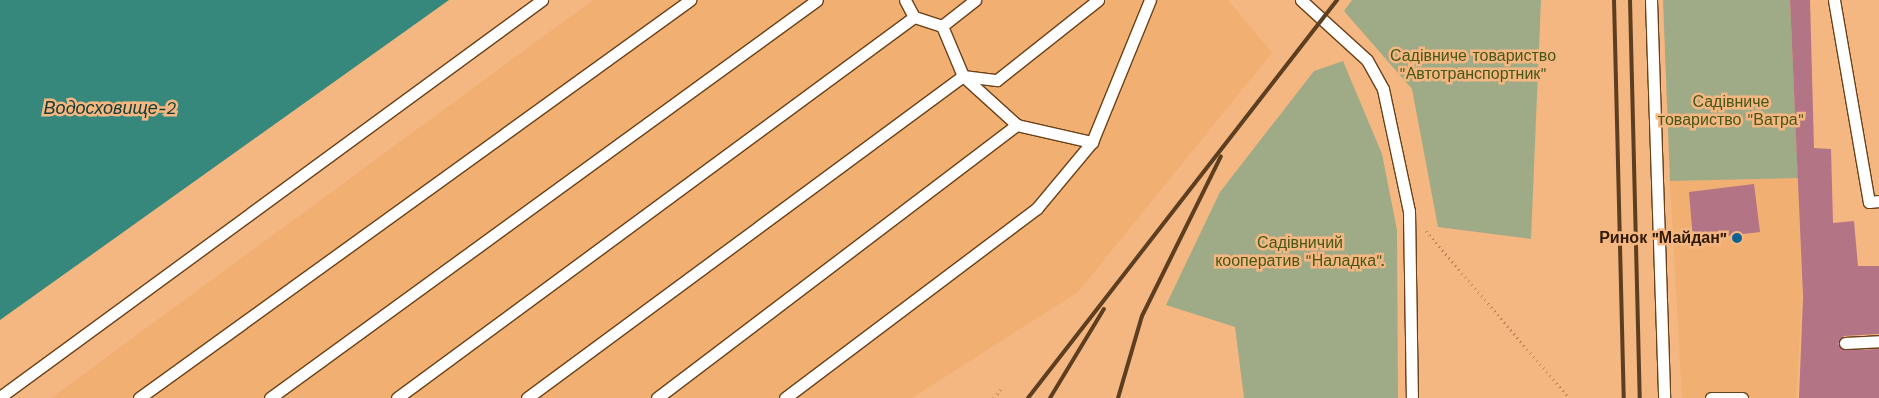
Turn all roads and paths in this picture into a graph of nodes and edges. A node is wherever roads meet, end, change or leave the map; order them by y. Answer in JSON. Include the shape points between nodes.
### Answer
{"nodes":[{"id":1,"x":542,"y":0,"type":"edge"},
{"id":2,"x":690,"y":0,"type":"edge"},
{"id":3,"x":818,"y":0,"type":"edge"},
{"id":4,"x":905,"y":0,"type":"edge"},
{"id":5,"x":975,"y":0,"type":"edge"},
{"id":6,"x":1098,"y":0,"type":"edge"},
{"id":7,"x":1150,"y":0,"type":"edge"},
{"id":8,"x":1301,"y":0,"type":"edge"},
{"id":9,"x":1651,"y":0,"type":"edge"},
{"id":10,"x":1834,"y":0,"type":"edge"},
{"id":11,"x":914,"y":17,"type":"junction"},
{"id":12,"x":942,"y":26,"type":"junction"},
{"id":13,"x":963,"y":76,"type":"junction"},
{"id":14,"x":1017,"y":125,"type":"junction"},
{"id":15,"x":1092,"y":142,"type":"junction"},
{"id":16,"x":1879,"y":201,"type":"edge"},
{"id":17,"x":1409,"y":211,"type":"junction"},
{"id":18,"x":1879,"y":341,"type":"edge"},
{"id":19,"x":1845,"y":343,"type":"dead end"},
{"id":20,"x":1000,"y":389,"type":"dead end"},
{"id":21,"x":0,"y":397,"type":"edge"},
{"id":22,"x":139,"y":398,"type":"edge"},
{"id":23,"x":270,"y":398,"type":"edge"},
{"id":24,"x":397,"y":398,"type":"edge"},
{"id":25,"x":527,"y":398,"type":"edge"},
{"id":26,"x":657,"y":398,"type":"edge"},
{"id":27,"x":785,"y":398,"type":"edge"},
{"id":28,"x":994,"y":398,"type":"edge"},
{"id":29,"x":1412,"y":398,"type":"edge"},
{"id":30,"x":1569,"y":398,"type":"edge"},
{"id":31,"x":1664,"y":398,"type":"edge"},
{"id":32,"x":1711,"y":398,"type":"edge"},
{"id":33,"x":1742,"y":398,"type":"edge"}],
"edges":[{"from":1,"to":21,"type":"lane"},
{"from":2,"to":22,"type":"lane"},
{"from":3,"to":23,"type":"lane"},
{"from":4,"to":11,"type":"lane"},
{"from":5,"to":12,"type":"lane"},
{"from":6,"to":13,"type":"lane","via":[[997,80]]},
{"from":7,"to":15,"type":"lane"},
{"from":8,"to":17,"type":"lane","via":[[1367,60],[1383,89]]},
{"from":9,"to":31,"type":"lane"},
{"from":10,"to":16,"type":"lane","via":[[1869,202]]},
{"from":11,"to":12,"type":"lane"},
{"from":11,"to":24,"type":"lane"},
{"from":12,"to":13,"type":"lane"},
{"from":13,"to":14,"type":"lane"},
{"from":13,"to":25,"type":"lane"},
{"from":14,"to":15,"type":"lane"},
{"from":14,"to":26,"type":"lane"},
{"from":15,"to":27,"type":"lane","via":[[1037,208]]},
{"from":17,"to":29,"type":"lane"},
{"from":17,"to":30,"type":"path"},
{"from":18,"to":19,"type":"lane"},
{"from":20,"to":28,"type":"path"},
{"from":32,"to":33,"type":"lane"}]}
